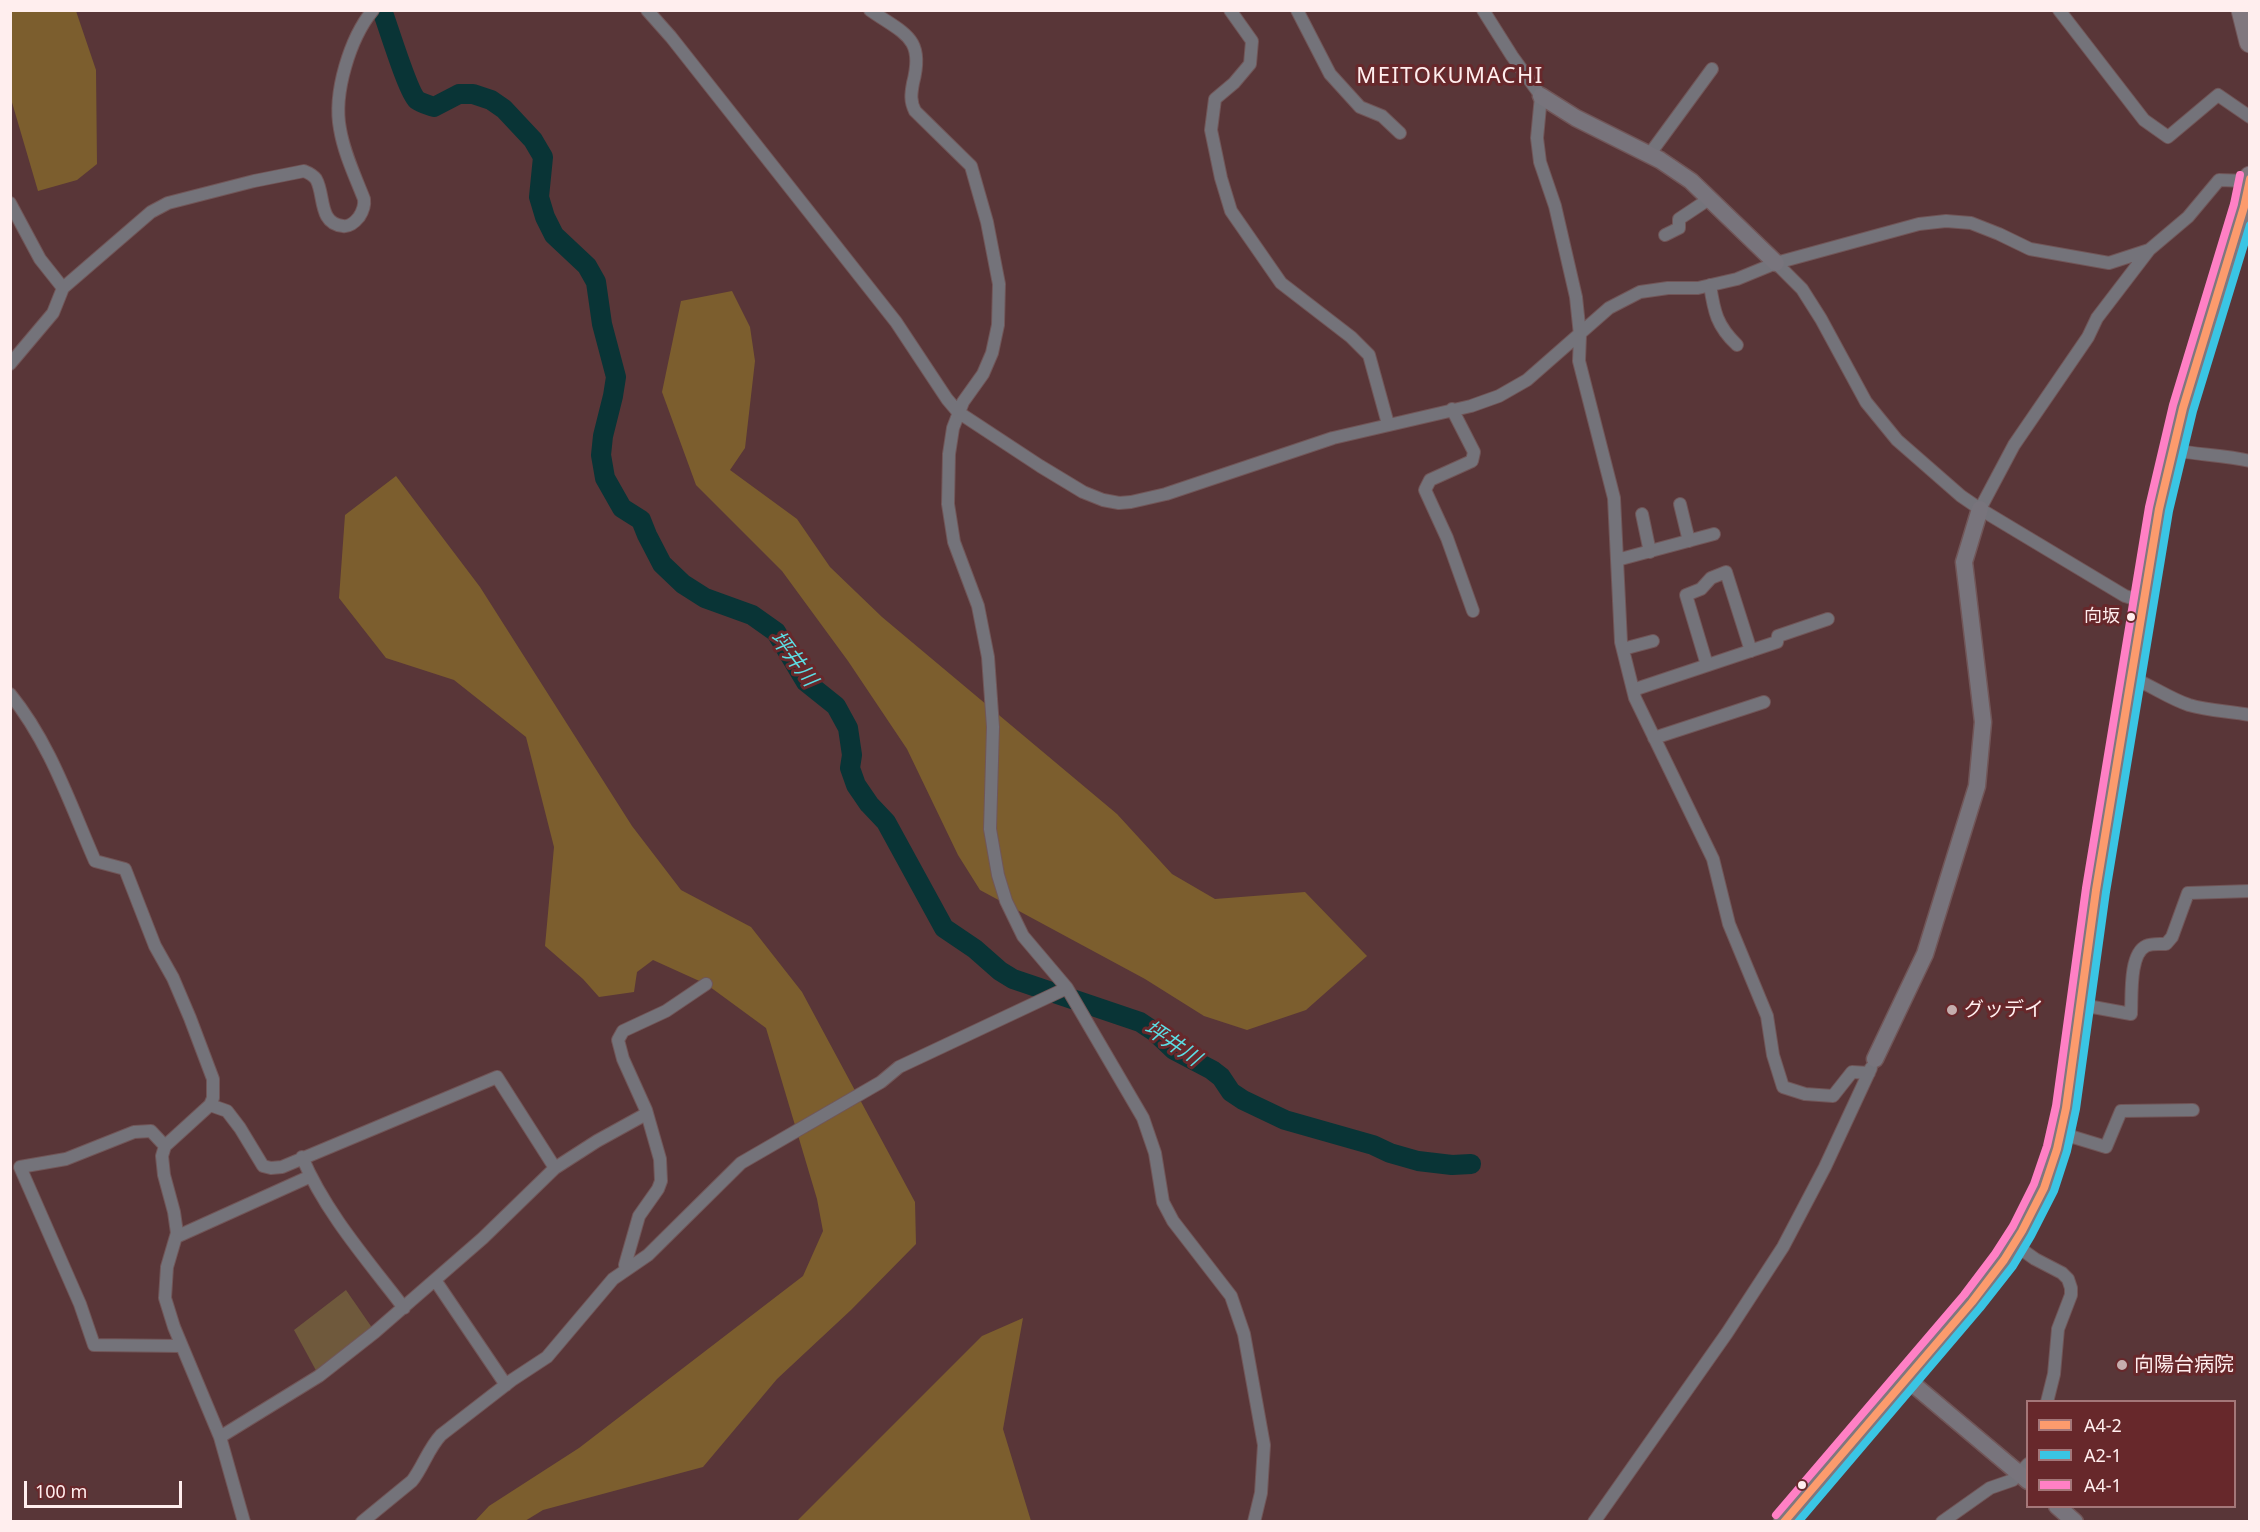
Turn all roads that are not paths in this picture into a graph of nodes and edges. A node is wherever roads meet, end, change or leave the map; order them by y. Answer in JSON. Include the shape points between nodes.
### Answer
{"nodes":[{"id":1,"x":646,"y":10,"type":"edge"},
{"id":2,"x":870,"y":10,"type":"edge"},
{"id":3,"x":1230,"y":10,"type":"edge"},
{"id":4,"x":1297,"y":10,"type":"edge"},
{"id":5,"x":1483,"y":10,"type":"edge"},
{"id":6,"x":2059,"y":10,"type":"edge"},
{"id":7,"x":2242,"y":10,"type":"edge"},
{"id":8,"x":370,"y":13,"type":"edge"},
{"id":9,"x":2250,"y":42,"type":"edge"},
{"id":10,"x":1712,"y":69,"type":"dead end"},
{"id":11,"x":1541,"y":96,"type":"junction"},
{"id":12,"x":2250,"y":117,"type":"edge"},
{"id":13,"x":1400,"y":133,"type":"dead end"},
{"id":14,"x":1648,"y":155,"type":"junction"},
{"id":15,"x":2249,"y":179,"type":"edge"},
{"id":16,"x":1709,"y":199,"type":"junction"},
{"id":17,"x":10,"y":203,"type":"edge"},
{"id":18,"x":1665,"y":235,"type":"dead end"},
{"id":19,"x":2149,"y":250,"type":"junction"},
{"id":20,"x":1776,"y":263,"type":"junction"},
{"id":21,"x":1710,"y":285,"type":"junction"},
{"id":22,"x":63,"y":288,"type":"junction"},
{"id":23,"x":1580,"y":335,"type":"junction"},
{"id":24,"x":1737,"y":345,"type":"dead end"},
{"id":25,"x":10,"y":364,"type":"edge"},
{"id":26,"x":1452,"y":410,"type":"junction"},
{"id":27,"x":958,"y":412,"type":"junction"},
{"id":28,"x":1388,"y":424,"type":"junction"},
{"id":29,"x":2174,"y":450,"type":"junction"},
{"id":30,"x":2250,"y":461,"type":"edge"},
{"id":31,"x":1680,"y":504,"type":"dead end"},
{"id":32,"x":1980,"y":509,"type":"junction"},
{"id":33,"x":1642,"y":514,"type":"dead end"},
{"id":34,"x":1714,"y":534,"type":"dead end"},
{"id":35,"x":1689,"y":541,"type":"junction"},
{"id":36,"x":1650,"y":552,"type":"junction"},
{"id":37,"x":1617,"y":560,"type":"junction"},
{"id":38,"x":2142,"y":601,"type":"junction"},
{"id":39,"x":1473,"y":610,"type":"dead end"},
{"id":40,"x":1828,"y":620,"type":"dead end"},
{"id":41,"x":1653,"y":641,"type":"dead end"},
{"id":42,"x":1623,"y":649,"type":"junction"},
{"id":43,"x":1751,"y":651,"type":"junction"},
{"id":44,"x":1707,"y":665,"type":"junction"},
{"id":45,"x":2130,"y":677,"type":"junction"},
{"id":46,"x":1633,"y":690,"type":"junction"},
{"id":47,"x":10,"y":694,"type":"edge"},
{"id":48,"x":1764,"y":702,"type":"dead end"},
{"id":49,"x":2250,"y":715,"type":"edge"},
{"id":50,"x":1654,"y":738,"type":"junction"},
{"id":51,"x":2250,"y":891,"type":"edge"},
{"id":52,"x":706,"y":984,"type":"dead end"},
{"id":53,"x":1067,"y":988,"type":"junction"},
{"id":54,"x":2082,"y":1005,"type":"junction"},
{"id":55,"x":1872,"y":1066,"type":"junction"},
{"id":56,"x":210,"y":1106,"type":"junction"},
{"id":57,"x":2193,"y":1110,"type":"dead end"},
{"id":58,"x":646,"y":1114,"type":"junction"},
{"id":59,"x":2060,"y":1133,"type":"junction"},
{"id":60,"x":165,"y":1146,"type":"junction"},
{"id":61,"x":302,"y":1157,"type":"junction"},
{"id":62,"x":555,"y":1168,"type":"junction"},
{"id":63,"x":311,"y":1176,"type":"junction"},
{"id":64,"x":176,"y":1237,"type":"junction"},
{"id":65,"x":2014,"y":1244,"type":"junction"},
{"id":66,"x":626,"y":1270,"type":"junction"},
{"id":67,"x":435,"y":1280,"type":"junction"},
{"id":68,"x":404,"y":1308,"type":"junction"},
{"id":69,"x":182,"y":1346,"type":"junction"},
{"id":70,"x":1907,"y":1379,"type":"junction"},
{"id":71,"x":506,"y":1385,"type":"junction"},
{"id":72,"x":2047,"y":1400,"type":"edge"},
{"id":73,"x":220,"y":1437,"type":"junction"},
{"id":74,"x":2025,"y":1473,"type":"edge"},
{"id":75,"x":2059,"y":1508,"type":"edge"},
{"id":76,"x":244,"y":1521,"type":"edge"},
{"id":77,"x":362,"y":1521,"type":"edge"},
{"id":78,"x":1254,"y":1521,"type":"edge"},
{"id":79,"x":1594,"y":1521,"type":"edge"},
{"id":80,"x":1784,"y":1521,"type":"edge"},
{"id":81,"x":1942,"y":1521,"type":"edge"},
{"id":82,"x":2075,"y":1521,"type":"edge"}],
"edges":[{"from":1,"to":27,"type":"street","via":[[896,322]]},
{"from":2,"to":27,"type":"street","via":[[914,45],[918,58],[912,105],[971,166],[989,230],[999,284],[998,325],[987,367]]},
{"from":3,"to":28,"type":"street","via":[[1252,40],[1250,63],[1215,99],[1211,130],[1231,211],[1281,283],[1369,355]]},
{"from":4,"to":13,"type":"street","via":[[1329,74],[1360,106],[1382,116]]},
{"from":5,"to":11,"type":"street"},
{"from":6,"to":12,"type":"street","via":[[2144,120],[2168,137],[2218,95]]},
{"from":7,"to":9,"type":"highway"},
{"from":8,"to":22,"type":"street","via":[[351,48],[339,106],[339,128],[364,199],[363,211],[355,221],[340,226],[331,221],[323,209],[317,181],[304,171],[254,181],[158,208]]},
{"from":10,"to":14,"type":"street"},
{"from":11,"to":14,"type":"street"},
{"from":11,"to":23,"type":"street","via":[[1537,138],[1540,162],[1558,218],[1576,297]]},
{"from":14,"to":16,"type":"street","via":[[1692,181]]},
{"from":15,"to":19,"type":"street","via":[[2219,180],[2188,217]]},
{"from":15,"to":29,"type":"highway"},
{"from":16,"to":18,"type":"street","via":[[1679,219],[1679,228]]},
{"from":16,"to":20,"type":"street"},
{"from":17,"to":22,"type":"street","via":[[40,259]]},
{"from":19,"to":20,"type":"street","via":[[2109,263],[2030,249],[1971,223],[1946,221],[1919,224]]},
{"from":19,"to":32,"type":"street","via":[[2097,318],[2014,445]]},
{"from":20,"to":21,"type":"street"},
{"from":20,"to":32,"type":"street","via":[[1802,289],[1866,402],[1897,440]]},
{"from":21,"to":23,"type":"street","via":[[1640,292],[1609,308]]},
{"from":21,"to":24,"type":"street","via":[[1715,314],[1724,333]]},
{"from":22,"to":25,"type":"street","via":[[53,313]]},
{"from":23,"to":26,"type":"street","via":[[1527,380],[1499,396]]},
{"from":23,"to":37,"type":"street","via":[[1579,361],[1614,498]]},
{"from":26,"to":28,"type":"street"},
{"from":26,"to":39,"type":"street","via":[[1474,452],[1472,461],[1430,480],[1425,489]]},
{"from":27,"to":28,"type":"street","via":[[1083,492],[1119,503],[1166,494],[1333,438]]},
{"from":27,"to":53,"type":"street","via":[[951,441],[948,504],[954,542],[978,606],[988,657],[993,727],[992,841],[1006,901],[1023,936]]},
{"from":29,"to":30,"type":"street"},
{"from":29,"to":38,"type":"highway"},
{"from":31,"to":35,"type":"street"},
{"from":32,"to":38,"type":"street","via":[[2125,596]]},
{"from":32,"to":55,"type":"street","via":[[1964,562],[1983,722],[1977,786],[1925,954]]},
{"from":33,"to":36,"type":"street"},
{"from":34,"to":35,"type":"street"},
{"from":35,"to":36,"type":"street"},
{"from":36,"to":37,"type":"street"},
{"from":37,"to":42,"type":"street"},
{"from":38,"to":45,"type":"highway"},
{"from":40,"to":43,"type":"street","via":[[1778,636],[1777,642]]},
{"from":41,"to":42,"type":"street"},
{"from":42,"to":46,"type":"street"},
{"from":43,"to":44,"type":"street"},
{"from":43,"to":44,"type":"street","via":[[1726,572],[1686,595]]},
{"from":44,"to":46,"type":"street"},
{"from":45,"to":49,"type":"street","via":[[2191,705]]},
{"from":45,"to":54,"type":"highway"},
{"from":46,"to":50,"type":"street"},
{"from":47,"to":56,"type":"street","via":[[28,716],[52,761],[95,861],[125,869],[213,1079]]},
{"from":48,"to":50,"type":"street"},
{"from":50,"to":55,"type":"street","via":[[1713,860],[1729,924],[1767,1016],[1783,1087],[1833,1096],[1852,1072]]},
{"from":51,"to":54,"type":"street","via":[[2188,893],[2172,937],[2166,944],[2148,945],[2139,951],[2131,1014]]},
{"from":52,"to":58,"type":"street","via":[[666,1011],[620,1034],[623,1059]]},
{"from":53,"to":66,"type":"street","via":[[899,1067],[821,1118],[759,1151],[741,1163],[648,1255]]},
{"from":53,"to":78,"type":"street","via":[[1143,1118],[1155,1153],[1163,1203],[1231,1296],[1244,1334],[1264,1445],[1261,1493]]},
{"from":54,"to":59,"type":"highway"},
{"from":55,"to":79,"type":"street","via":[[1783,1247]]},
{"from":56,"to":60,"type":"street"},
{"from":56,"to":61,"type":"street","via":[[227,1112],[263,1166],[282,1167]]},
{"from":57,"to":59,"type":"street","via":[[2121,1112],[2106,1147]]},
{"from":58,"to":62,"type":"street"},
{"from":58,"to":66,"type":"street","via":[[662,1181],[639,1216]]},
{"from":59,"to":65,"type":"highway","via":[[2044,1188]]},
{"from":60,"to":64,"type":"street","via":[[163,1167]]},
{"from":60,"to":69,"type":"street","via":[[151,1131],[134,1132],[66,1159],[20,1167],[81,1304],[94,1345]]},
{"from":61,"to":62,"type":"street","via":[[497,1077]]},
{"from":61,"to":63,"type":"street"},
{"from":62,"to":67,"type":"street"},
{"from":63,"to":64,"type":"street"},
{"from":63,"to":68,"type":"street"},
{"from":64,"to":69,"type":"street","via":[[167,1267],[165,1298]]},
{"from":65,"to":70,"type":"highway","via":[[1972,1302]]},
{"from":65,"to":72,"type":"street","via":[[2062,1273],[2071,1288],[2058,1329]]},
{"from":66,"to":71,"type":"street","via":[[613,1279],[547,1357]]},
{"from":67,"to":68,"type":"street"},
{"from":67,"to":71,"type":"street"},
{"from":68,"to":73,"type":"street","via":[[319,1376]]},
{"from":69,"to":73,"type":"street"},
{"from":70,"to":74,"type":"street"},
{"from":70,"to":80,"type":"highway"},
{"from":71,"to":77,"type":"street","via":[[441,1435],[412,1481]]},
{"from":73,"to":76,"type":"street"},
{"from":74,"to":81,"type":"street","via":[[1990,1488]]},
{"from":75,"to":82,"type":"street"}]}
